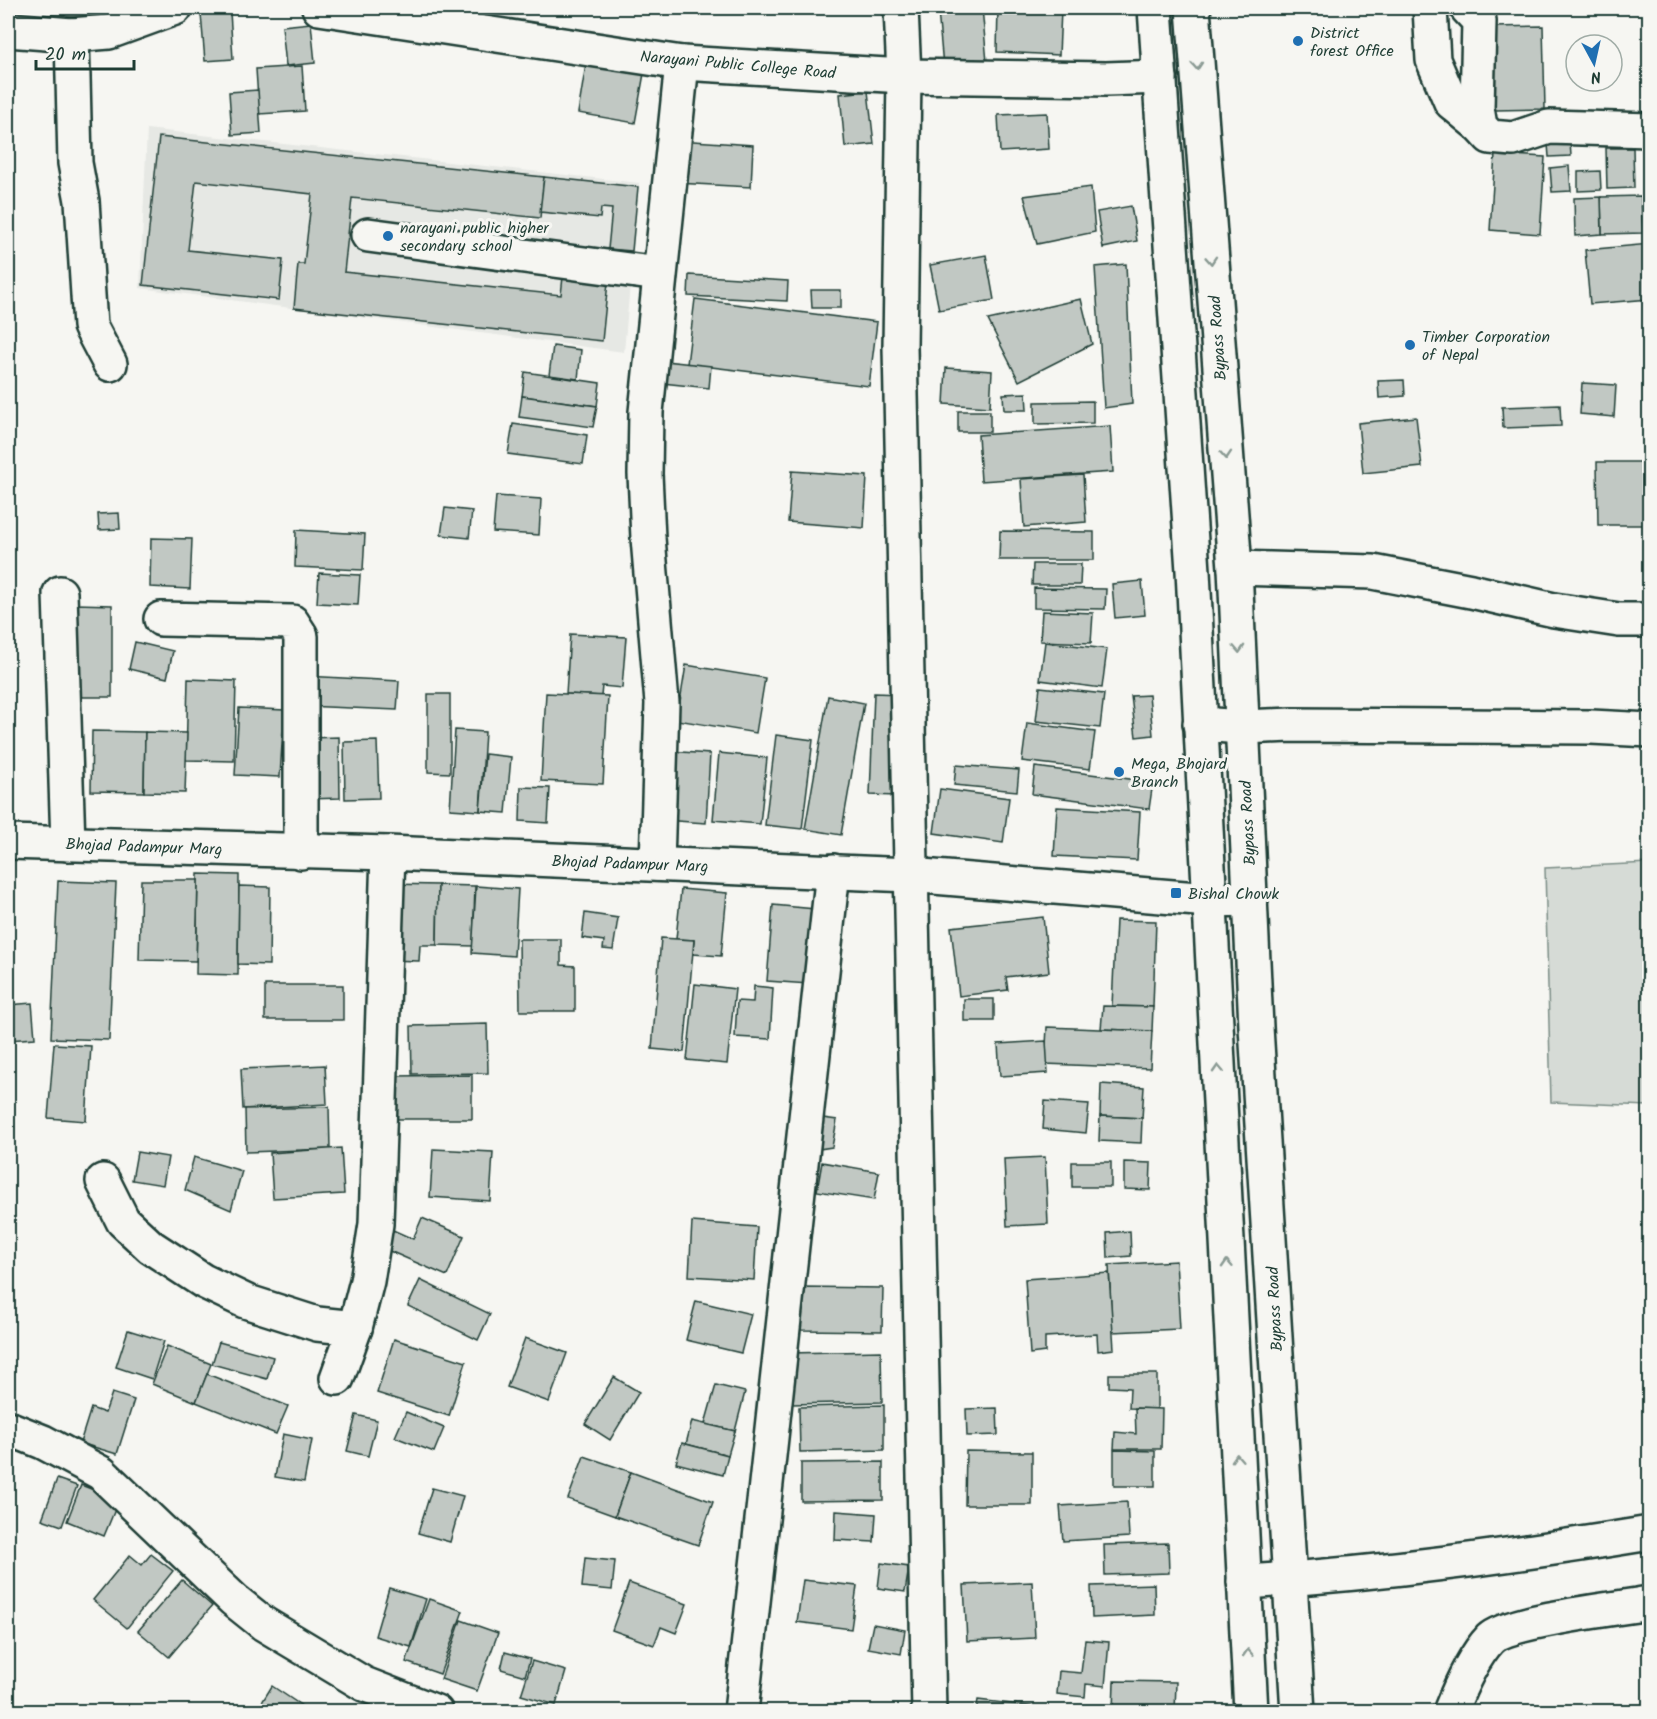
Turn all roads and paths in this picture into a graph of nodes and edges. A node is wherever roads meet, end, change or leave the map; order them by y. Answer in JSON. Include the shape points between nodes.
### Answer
{"nodes":[{"id":1,"x":175,"y":8,"type":"edge"},
{"id":2,"x":319,"y":8,"type":"edge"},
{"id":3,"x":901,"y":8,"type":"edge"},
{"id":4,"x":1155,"y":8,"type":"edge"},
{"id":5,"x":1193,"y":8,"type":"edge"},
{"id":6,"x":1431,"y":8,"type":"edge"},
{"id":7,"x":1467,"y":8,"type":"edge"},
{"id":8,"x":8,"y":30,"type":"edge"},
{"id":9,"x":72,"y":35,"type":"junction"},
{"id":10,"x":682,"y":63,"type":"junction"},
{"id":11,"x":904,"y":76,"type":"junction"},
{"id":12,"x":1160,"y":77,"type":"junction"},
{"id":13,"x":1480,"y":126,"type":"junction"},
{"id":14,"x":1650,"y":130,"type":"edge"},
{"id":15,"x":368,"y":235,"type":"dead end"},
{"id":16,"x":659,"y":274,"type":"junction"},
{"id":17,"x":110,"y":364,"type":"dead end"},
{"id":18,"x":1235,"y":568,"type":"junction"},
{"id":19,"x":60,"y":593,"type":"dead end"},
{"id":20,"x":161,"y":619,"type":"dead end"},
{"id":21,"x":1650,"y":620,"type":"edge"},
{"id":22,"x":1200,"y":724,"type":"junction"},
{"id":23,"x":1242,"y":727,"type":"junction"},
{"id":24,"x":1650,"y":730,"type":"edge"},
{"id":25,"x":8,"y":842,"type":"edge"},
{"id":26,"x":68,"y":844,"type":"junction"},
{"id":27,"x":301,"y":852,"type":"junction"},
{"id":28,"x":388,"y":853,"type":"junction"},
{"id":29,"x":657,"y":864,"type":"junction"},
{"id":30,"x":833,"y":871,"type":"junction"},
{"id":31,"x":910,"y":875,"type":"junction"},
{"id":32,"x":1251,"y":899,"type":"junction"},
{"id":33,"x":1209,"y":900,"type":"junction"},
{"id":34,"x":104,"y":1181,"type":"dead end"},
{"id":35,"x":355,"y":1328,"type":"junction"},
{"id":36,"x":338,"y":1378,"type":"dead end"},
{"id":37,"x":8,"y":1428,"type":"edge"},
{"id":38,"x":1650,"y":1533,"type":"edge"},
{"id":39,"x":1290,"y":1579,"type":"junction"},
{"id":40,"x":1244,"y":1581,"type":"junction"},
{"id":41,"x":1650,"y":1603,"type":"edge"},
{"id":42,"x":436,"y":1712,"type":"edge"},
{"id":43,"x":741,"y":1712,"type":"edge"},
{"id":44,"x":929,"y":1712,"type":"edge"},
{"id":45,"x":1251,"y":1712,"type":"edge"},
{"id":46,"x":1298,"y":1712,"type":"edge"},
{"id":47,"x":1450,"y":1712,"type":"edge"}],
"edges":[{"from":1,"to":9,"type":"main road","via":[[109,32]]},
{"from":2,"to":10,"type":"main road","name":"Narayani Public College Road"},
{"from":3,"to":11,"type":"main road"},
{"from":4,"to":12,"type":"main road"},
{"from":5,"to":18,"type":"main road","name":"Bypass Road","one_way":true},
{"from":6,"to":13,"type":"main road","via":[[1433,60],[1451,102]]},
{"from":7,"to":13,"type":"main road","via":[[1479,21]]},
{"from":8,"to":9,"type":"main road"},
{"from":9,"to":17,"type":"main road","via":[[75,163],[82,201],[90,326]]},
{"from":10,"to":11,"type":"main road","name":"Narayani Public College Road"},
{"from":10,"to":16,"type":"main road"},
{"from":11,"to":12,"type":"main road","name":"Narayani Public College Road"},
{"from":11,"to":31,"type":"main road","via":[[900,347]]},
{"from":12,"to":22,"type":"main road"},
{"from":13,"to":14,"type":"main road","via":[[1490,137],[1513,139],[1549,127]]},
{"from":15,"to":16,"type":"main road"},
{"from":16,"to":29,"type":"main road","via":[[646,412],[645,474],[662,703]]},
{"from":18,"to":21,"type":"main road","via":[[1373,572],[1554,610],[1619,620]]},
{"from":18,"to":23,"type":"main road","name":"Bypass Road","one_way":true},
{"from":19,"to":26,"type":"main road"},
{"from":20,"to":27,"type":"main road","via":[[292,622],[301,636]]},
{"from":22,"to":23,"type":"main road"},
{"from":22,"to":33,"type":"main road"},
{"from":23,"to":24,"type":"main road"},
{"from":23,"to":32,"type":"main road","name":"Bypass Road"},
{"from":25,"to":26,"type":"main road","name":"Bhojad Padampur Marg"},
{"from":26,"to":27,"type":"main road","name":"Bhojad Padampur Marg"},
{"from":27,"to":28,"type":"main road","name":"Bhojad Padampur Marg"},
{"from":28,"to":29,"type":"main road","name":"Bhojad Padampur Marg"},
{"from":28,"to":35,"type":"main road","via":[[376,1224]]},
{"from":29,"to":30,"type":"main road","name":"Bhojad Padampur Marg"},
{"from":30,"to":31,"type":"main road","name":"Bhojad Padampur Marg"},
{"from":30,"to":43,"type":"main road"},
{"from":31,"to":33,"type":"main road","name":"Bhojad Padampur Marg"},
{"from":31,"to":44,"type":"main road"},
{"from":32,"to":33,"type":"main road","name":"Bhojad Padampur Marg"},
{"from":32,"to":39,"type":"main road","name":"Bypass Road"},
{"from":40,"to":33,"type":"main road","one_way":true},
{"from":34,"to":35,"type":"main road","via":[[123,1221],[151,1247],[203,1281],[245,1301],[316,1324]]},
{"from":35,"to":36,"type":"main road"},
{"from":37,"to":42,"type":"main road","via":[[100,1473],[264,1624],[364,1684]]},
{"from":38,"to":39,"type":"main road","via":[[1502,1557]]},
{"from":39,"to":40,"type":"main road"},
{"from":39,"to":46,"type":"main road","name":"Bypass Road"},
{"from":45,"to":40,"type":"main road","one_way":true},
{"from":41,"to":47,"type":"main road","via":[[1523,1624],[1490,1638],[1464,1677]]}]}
